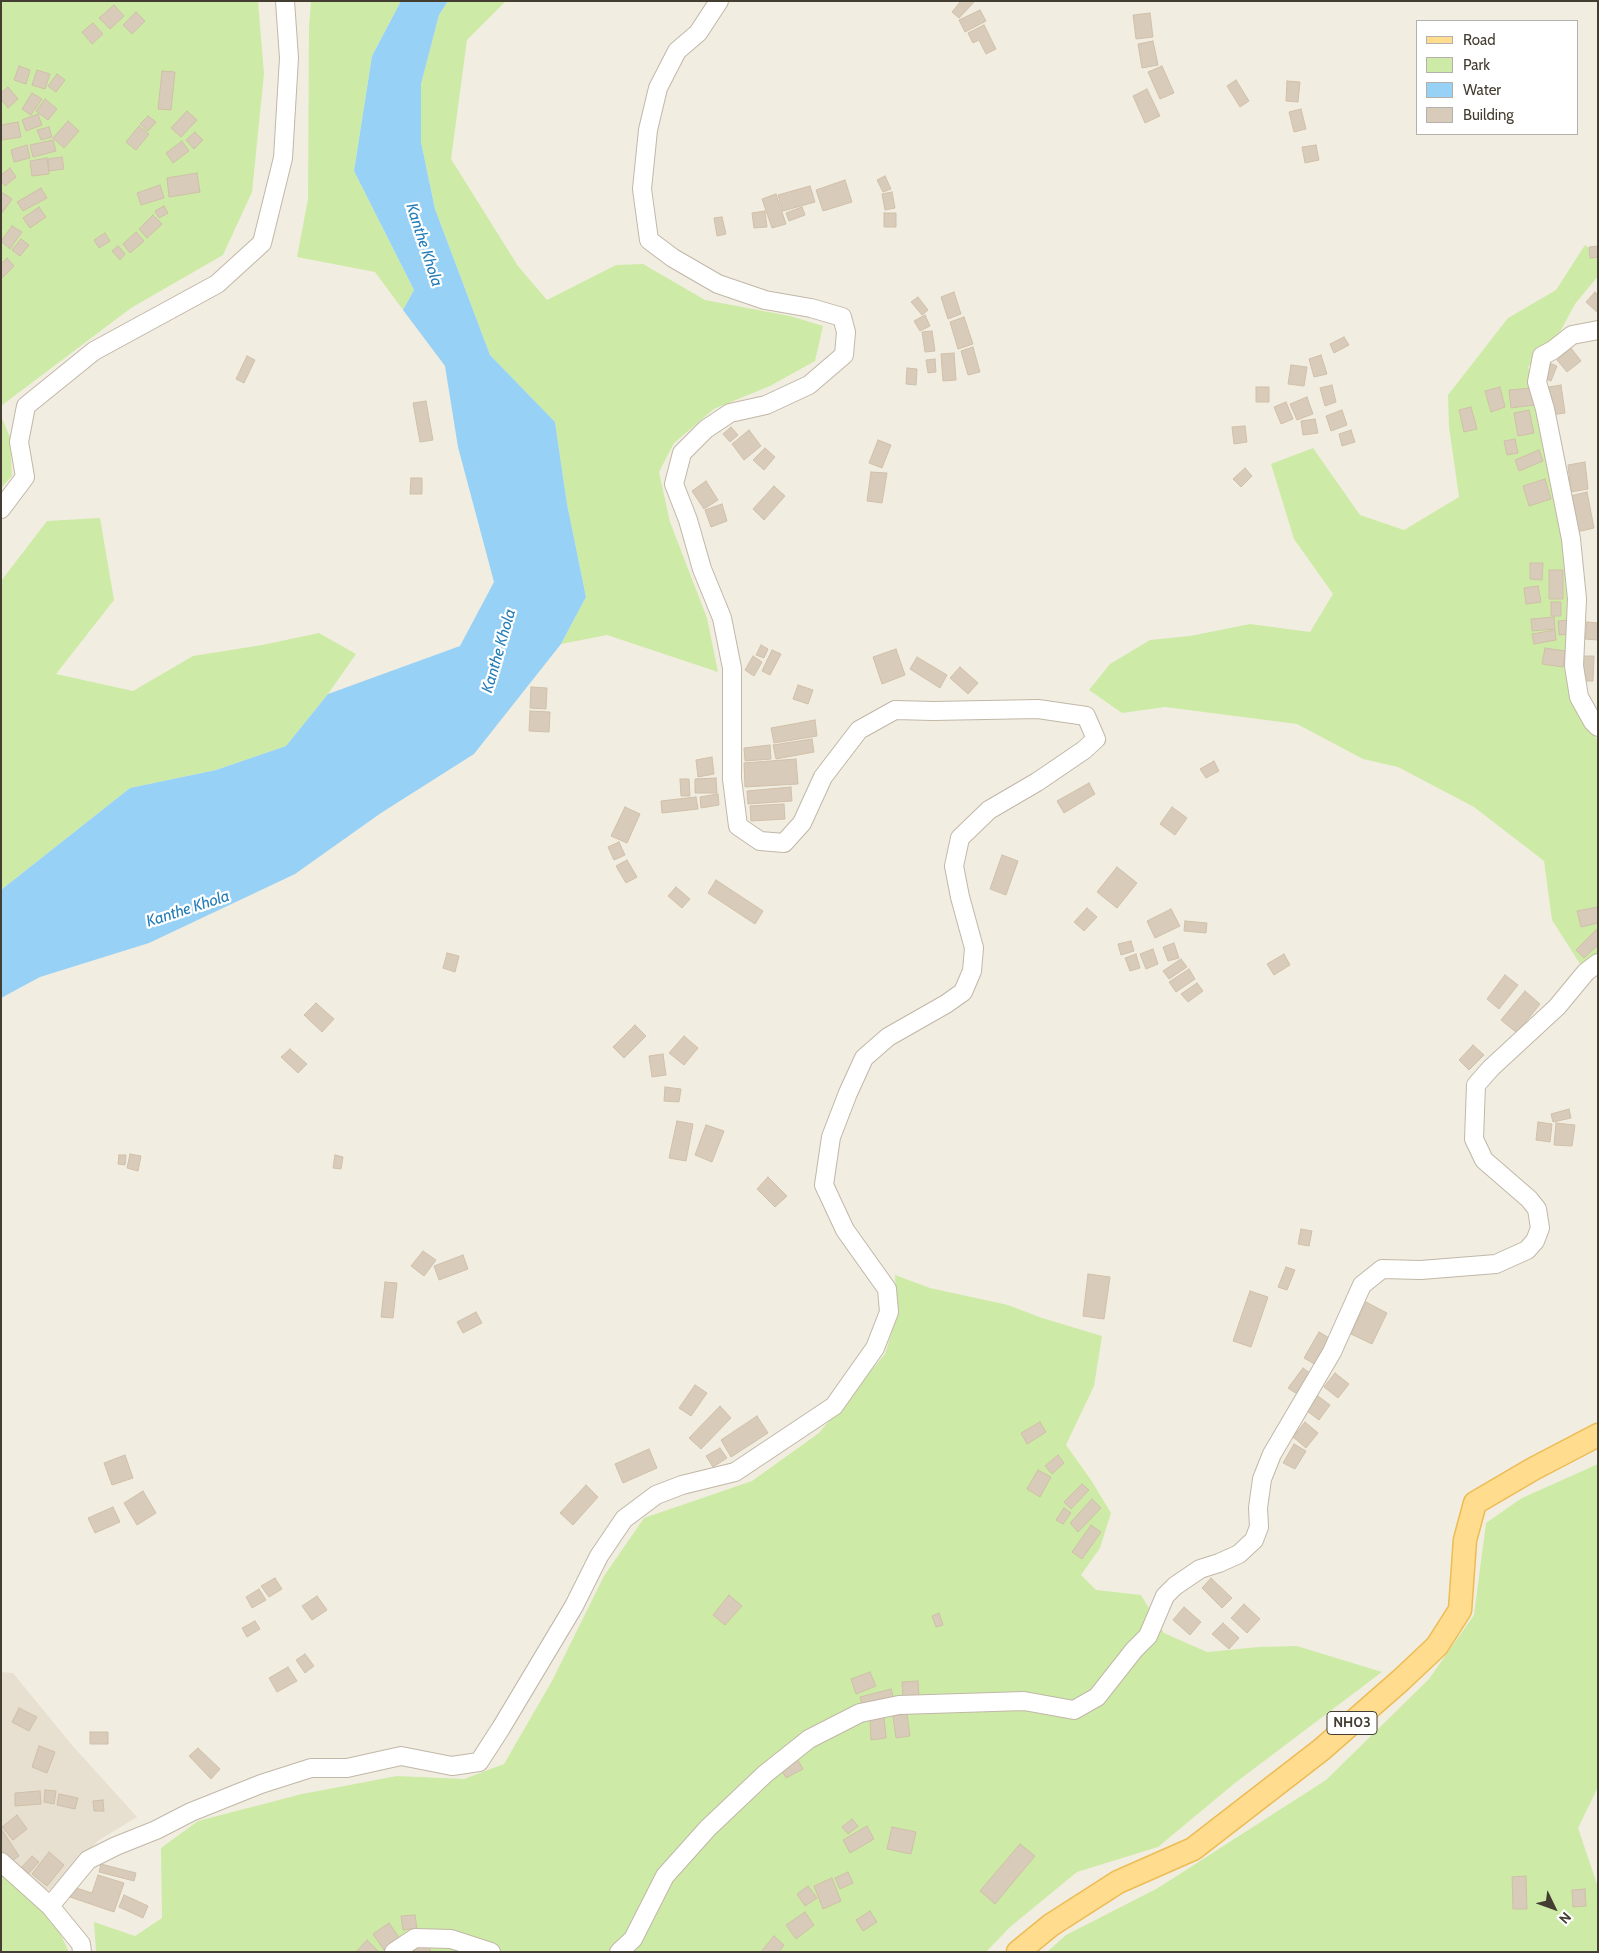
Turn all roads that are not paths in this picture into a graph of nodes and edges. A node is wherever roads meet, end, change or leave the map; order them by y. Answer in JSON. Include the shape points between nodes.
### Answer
{"nodes":[{"id":1,"x":285,"y":1,"type":"edge"},
{"id":2,"x":719,"y":1,"type":"edge"},
{"id":3,"x":1598,"y":330,"type":"edge"},
{"id":4,"x":1,"y":509,"type":"edge"},
{"id":5,"x":1598,"y":727,"type":"edge"},
{"id":6,"x":1598,"y":963,"type":"edge"},
{"id":7,"x":1598,"y":1435,"type":"edge"},
{"id":8,"x":1,"y":1862,"type":"edge"},
{"id":9,"x":50,"y":1906,"type":"junction"},
{"id":10,"x":82,"y":1952,"type":"edge"},
{"id":11,"x":394,"y":1952,"type":"edge"},
{"id":12,"x":491,"y":1952,"type":"edge"},
{"id":13,"x":619,"y":1952,"type":"edge"},
{"id":14,"x":1018,"y":1952,"type":"edge"}],
"edges":[{"from":1,"to":4,"type":"street","via":[[289,58],[283,158],[262,243],[217,284],[94,351],[26,406],[19,442],[25,477]]},
{"from":2,"to":9,"type":"street","via":[[698,33],[677,51],[658,88],[648,130],[642,188],[649,240],[672,258],[718,284],[764,300],[842,317],[846,332],[844,355],[809,385],[766,406],[730,413],[706,429],[682,453],[674,484],[702,570],[722,618],[732,668],[732,779],[738,826],[760,841],[784,843],[802,823],[823,777],[859,730],[895,710],[1038,709],[1086,716],[1096,739],[1036,782],[989,810],[960,838],[954,866],[974,948],[972,970],[963,992],[888,1037],[864,1058],[848,1093],[831,1137],[824,1185],[845,1230],[887,1289],[889,1312],[875,1348],[834,1406],[735,1472],[656,1495],[624,1519],[599,1556],[574,1606],[479,1762],[452,1766],[401,1756],[347,1768],[311,1768],[261,1784],[191,1812],[88,1860]]},
{"from":3,"to":5,"type":"street","via":[[1572,335],[1542,356],[1537,382],[1572,539],[1577,599],[1574,666],[1579,697]]},
{"from":6,"to":13,"type":"street","via":[[1476,1085],[1474,1138],[1484,1160],[1537,1209],[1540,1228],[1536,1241],[1527,1250],[1496,1264],[1421,1270],[1382,1269],[1362,1285],[1332,1352],[1272,1454],[1262,1479],[1259,1527],[1254,1540],[1238,1554],[1200,1569],[1175,1586],[1165,1596],[1148,1636],[1098,1697],[1074,1710],[1024,1701],[899,1706],[860,1713],[809,1739],[765,1774],[708,1828],[665,1876],[633,1939]]},
{"from":7,"to":14,"type":"main road","number":"NH03","via":[[1474,1503],[1465,1540],[1460,1610],[1436,1646],[1401,1680],[1321,1750],[1193,1849],[1118,1882],[1051,1925]]},
{"from":8,"to":9,"type":"street"},
{"from":9,"to":10,"type":"street","via":[[81,1944]]},
{"from":11,"to":12,"type":"street","via":[[415,1938],[451,1939]]}]}
